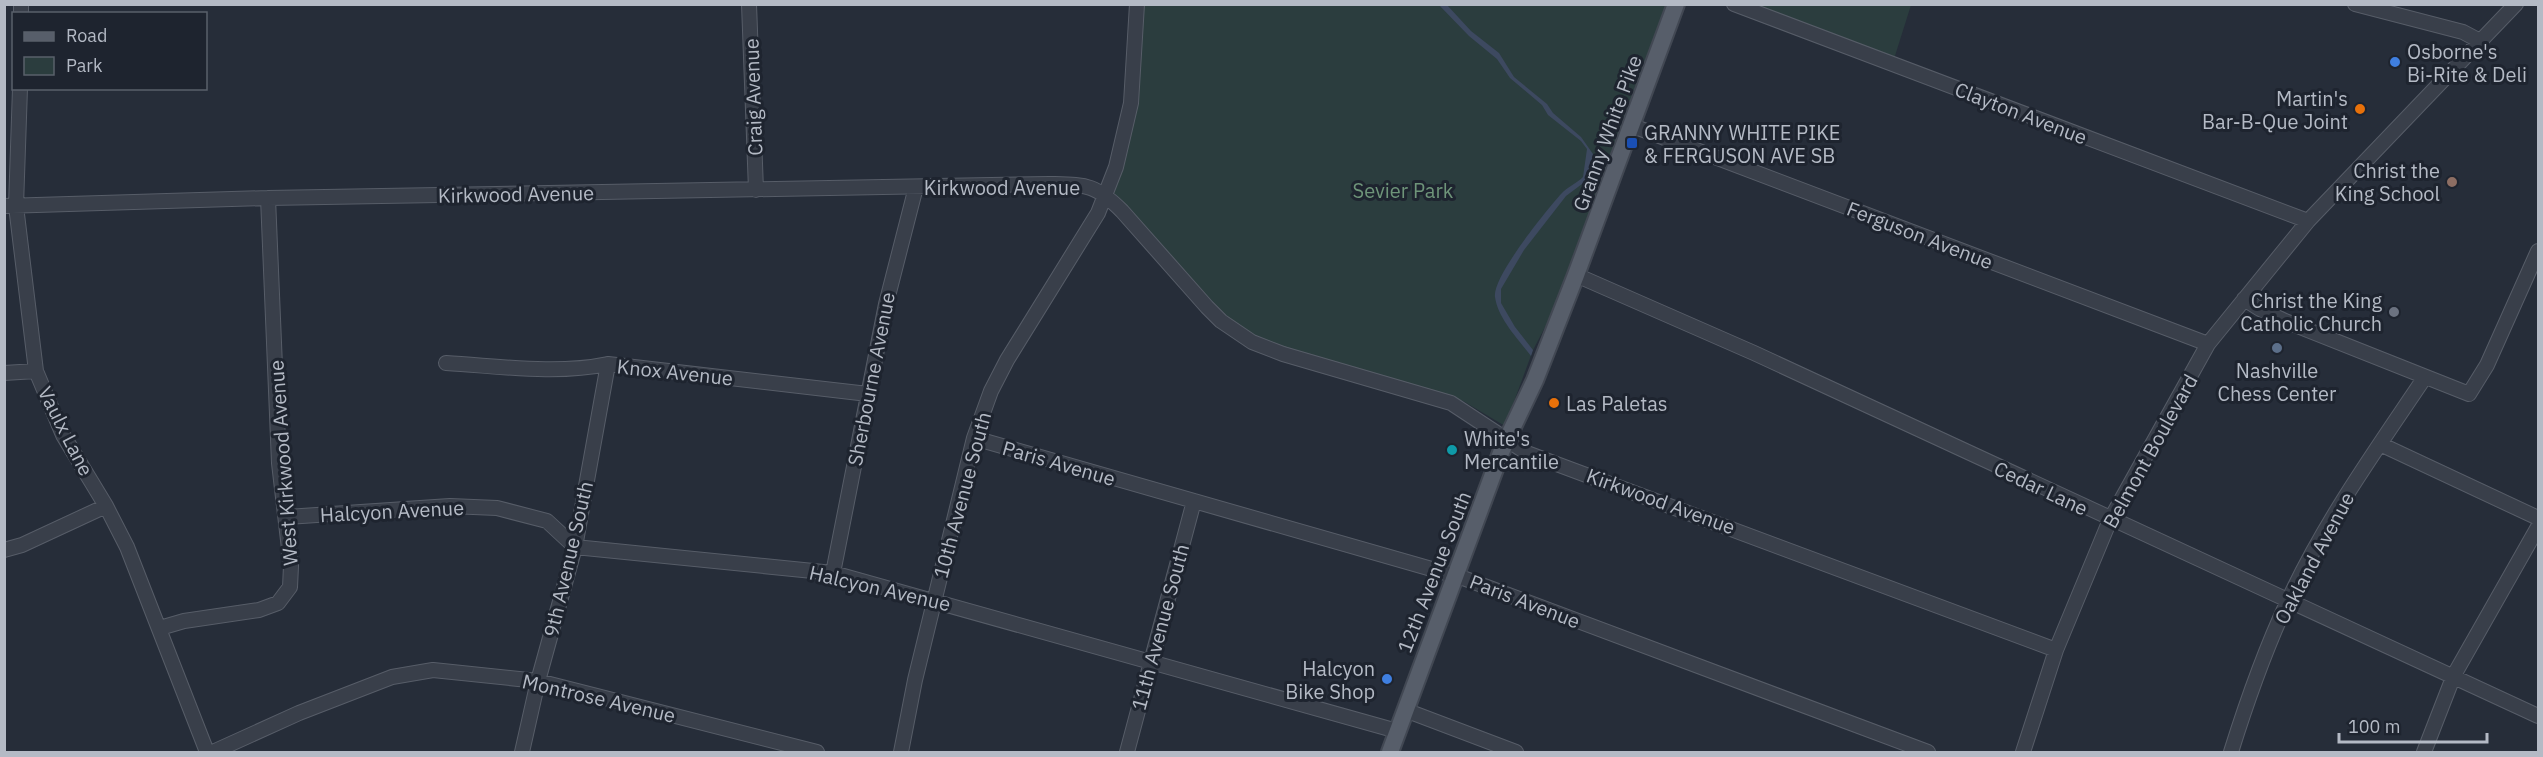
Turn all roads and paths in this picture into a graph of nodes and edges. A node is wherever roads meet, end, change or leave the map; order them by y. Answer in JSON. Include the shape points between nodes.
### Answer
{"nodes":[{"id":1,"x":749,"y":4,"type":"edge"},
{"id":2,"x":1137,"y":4,"type":"edge"},
{"id":3,"x":1676,"y":4,"type":"edge"},
{"id":4,"x":1734,"y":4,"type":"edge"},
{"id":5,"x":2355,"y":4,"type":"edge"},
{"id":6,"x":2516,"y":4,"type":"edge"},
{"id":7,"x":2480,"y":41,"type":"junction"},
{"id":8,"x":20,"y":90,"type":"edge"},
{"id":9,"x":1633,"y":126,"type":"junction"},
{"id":10,"x":916,"y":187,"type":"junction"},
{"id":11,"x":756,"y":190,"type":"junction"},
{"id":12,"x":1104,"y":194,"type":"junction"},
{"id":13,"x":268,"y":198,"type":"junction"},
{"id":14,"x":10,"y":206,"type":"edge"},
{"id":15,"x":2308,"y":221,"type":"junction"},
{"id":16,"x":2538,"y":251,"type":"edge"},
{"id":17,"x":1576,"y":275,"type":"junction"},
{"id":18,"x":2244,"y":299,"type":"junction"},
{"id":19,"x":2208,"y":344,"type":"junction"},
{"id":20,"x":446,"y":363,"type":"dead end"},
{"id":21,"x":608,"y":364,"type":"junction"},
{"id":22,"x":36,"y":371,"type":"junction"},
{"id":23,"x":4,"y":373,"type":"edge"},
{"id":24,"x":2425,"y":376,"type":"junction"},
{"id":25,"x":868,"y":394,"type":"junction"},
{"id":26,"x":974,"y":438,"type":"junction"},
{"id":27,"x":1507,"y":441,"type":"junction"},
{"id":28,"x":2380,"y":444,"type":"junction"},
{"id":29,"x":1194,"y":501,"type":"junction"},
{"id":30,"x":106,"y":506,"type":"junction"},
{"id":31,"x":286,"y":517,"type":"junction"},
{"id":32,"x":2538,"y":518,"type":"edge"},
{"id":33,"x":2110,"y":520,"type":"junction"},
{"id":34,"x":2538,"y":527,"type":"edge"},
{"id":35,"x":575,"y":547,"type":"junction"},
{"id":36,"x":4,"y":550,"type":"edge"},
{"id":37,"x":833,"y":573,"type":"junction"},
{"id":38,"x":1455,"y":576,"type":"junction"},
{"id":39,"x":935,"y":600,"type":"junction"},
{"id":40,"x":2288,"y":601,"type":"junction"},
{"id":41,"x":160,"y":628,"type":"junction"},
{"id":42,"x":2056,"y":650,"type":"junction"},
{"id":43,"x":1152,"y":662,"type":"junction"},
{"id":44,"x":2454,"y":675,"type":"junction"},
{"id":45,"x":538,"y":681,"type":"junction"},
{"id":46,"x":1405,"y":710,"type":"junction"},
{"id":47,"x":2538,"y":716,"type":"edge"},
{"id":48,"x":1398,"y":731,"type":"junction"},
{"id":49,"x":207,"y":753,"type":"edge"},
{"id":50,"x":213,"y":753,"type":"edge"},
{"id":51,"x":522,"y":753,"type":"edge"},
{"id":52,"x":817,"y":753,"type":"edge"},
{"id":53,"x":901,"y":753,"type":"edge"},
{"id":54,"x":1127,"y":753,"type":"edge"},
{"id":55,"x":1390,"y":753,"type":"edge"},
{"id":56,"x":1516,"y":753,"type":"edge"},
{"id":57,"x":1928,"y":753,"type":"edge"},
{"id":58,"x":2023,"y":753,"type":"edge"},
{"id":59,"x":2231,"y":753,"type":"edge"},
{"id":60,"x":2424,"y":753,"type":"edge"}],
"edges":[{"from":1,"to":11,"type":"street","name":"Craig Avenue"},
{"from":2,"to":12,"type":"street","name":"10th Avenue South","via":[[1127,124]]},
{"from":3,"to":9,"type":"main road","name":"Granny White Pike"},
{"from":4,"to":15,"type":"street","name":"Clayton Avenue"},
{"from":5,"to":7,"type":"street","via":[[2463,32]]},
{"from":6,"to":7,"type":"street","name":"Belmont Boulevard"},
{"from":7,"to":15,"type":"street","name":"Belmont Boulevard"},
{"from":8,"to":14,"type":"street","name":"Vaulx Lane"},
{"from":9,"to":17,"type":"main road","name":"Granny White Pike"},
{"from":9,"to":19,"type":"street","name":"Ferguson Avenue"},
{"from":10,"to":11,"type":"street","name":"Kirkwood Avenue"},
{"from":10,"to":12,"type":"street","name":"Kirkwood Avenue","via":[[1079,185]]},
{"from":10,"to":25,"type":"street","name":"Sherbourne Avenue"},
{"from":11,"to":13,"type":"street","name":"Kirkwood Avenue"},
{"from":12,"to":26,"type":"street","name":"10th Avenue South","via":[[1098,213],[1007,360]]},
{"from":12,"to":27,"type":"street","name":"Kirkwood Avenue","via":[[1221,321],[1252,342],[1451,403]]},
{"from":13,"to":14,"type":"street","name":"Kirkwood Avenue"},
{"from":13,"to":31,"type":"street","name":"West Kirkwood Avenue","via":[[279,463]]},
{"from":14,"to":22,"type":"street","name":"Vaulx Lane"},
{"from":15,"to":18,"type":"street","name":"Belmont Boulevard"},
{"from":16,"to":24,"type":"street","via":[[2487,365],[2469,394]]},
{"from":17,"to":27,"type":"main road","name":"12th Avenue South"},
{"from":17,"to":33,"type":"street","name":"Cedar Lane","via":[[1754,353]]},
{"from":18,"to":19,"type":"street","name":"Belmont Boulevard"},
{"from":18,"to":24,"type":"street","via":[[2282,320]]},
{"from":19,"to":33,"type":"street","name":"Belmont Boulevard"},
{"from":20,"to":21,"type":"street","name":"Knox Avenue","via":[[550,369],[587,369]]},
{"from":21,"to":25,"type":"street","name":"Knox Avenue"},
{"from":21,"to":35,"type":"street","name":"9th Avenue South"},
{"from":22,"to":23,"type":"street"},
{"from":22,"to":30,"type":"street","name":"Vaulx Lane","via":[[63,435]]},
{"from":24,"to":28,"type":"street","name":"Oakland Avenue"},
{"from":25,"to":37,"type":"street","name":"Sherbourne Avenue"},
{"from":26,"to":29,"type":"street","name":"Paris Avenue"},
{"from":26,"to":39,"type":"street","name":"10th Avenue South"},
{"from":27,"to":38,"type":"main road","name":"12th Avenue South"},
{"from":27,"to":42,"type":"street","name":"Kirkwood Avenue","via":[[1527,453]]},
{"from":28,"to":32,"type":"street"},
{"from":28,"to":40,"type":"street","name":"Oakland Avenue","via":[[2335,514]]},
{"from":29,"to":38,"type":"street","name":"Paris Avenue"},
{"from":29,"to":43,"type":"street","name":"11th Avenue South"},
{"from":30,"to":36,"type":"street"},
{"from":30,"to":41,"type":"street","name":"Vaulx Lane","via":[[128,548]]},
{"from":31,"to":35,"type":"street","name":"Halcyon Avenue","via":[[450,506],[497,508],[547,520]]},
{"from":31,"to":41,"type":"street","name":"West Kirkwood Avenue","via":[[292,581],[278,603]]},
{"from":33,"to":40,"type":"street","name":"Cedar Lane"},
{"from":33,"to":42,"type":"street","name":"Belmont Boulevard"},
{"from":34,"to":44,"type":"street"},
{"from":35,"to":37,"type":"street","name":"Halcyon Avenue"},
{"from":35,"to":45,"type":"street","name":"9th Avenue South"},
{"from":37,"to":39,"type":"street","name":"Halcyon Avenue"},
{"from":38,"to":46,"type":"main road","name":"12th Avenue South"},
{"from":38,"to":57,"type":"street","name":"Paris Avenue"},
{"from":39,"to":43,"type":"street","name":"Halcyon Avenue"},
{"from":39,"to":53,"type":"street","name":"10th Avenue South"},
{"from":40,"to":44,"type":"street","name":"Cedar Lane"},
{"from":40,"to":59,"type":"street","name":"Oakland Avenue","via":[[2257,671]]},
{"from":41,"to":49,"type":"street","name":"Vaulx Lane"},
{"from":42,"to":58,"type":"street","name":"Belmont Boulevard"},
{"from":43,"to":48,"type":"street","name":"Halcyon Avenue"},
{"from":43,"to":54,"type":"street","name":"11th Avenue South"},
{"from":44,"to":47,"type":"street","name":"Cedar Lane"},
{"from":44,"to":60,"type":"street"},
{"from":45,"to":50,"type":"street","name":"Montrose Avenue","via":[[433,670],[392,677],[299,712]]},
{"from":45,"to":51,"type":"street","name":"9th Avenue South"},
{"from":45,"to":52,"type":"street","name":"Montrose Avenue"},
{"from":46,"to":48,"type":"main road","name":"12th Avenue South"},
{"from":46,"to":56,"type":"street"},
{"from":48,"to":55,"type":"main road","name":"12th Avenue South"}]}
